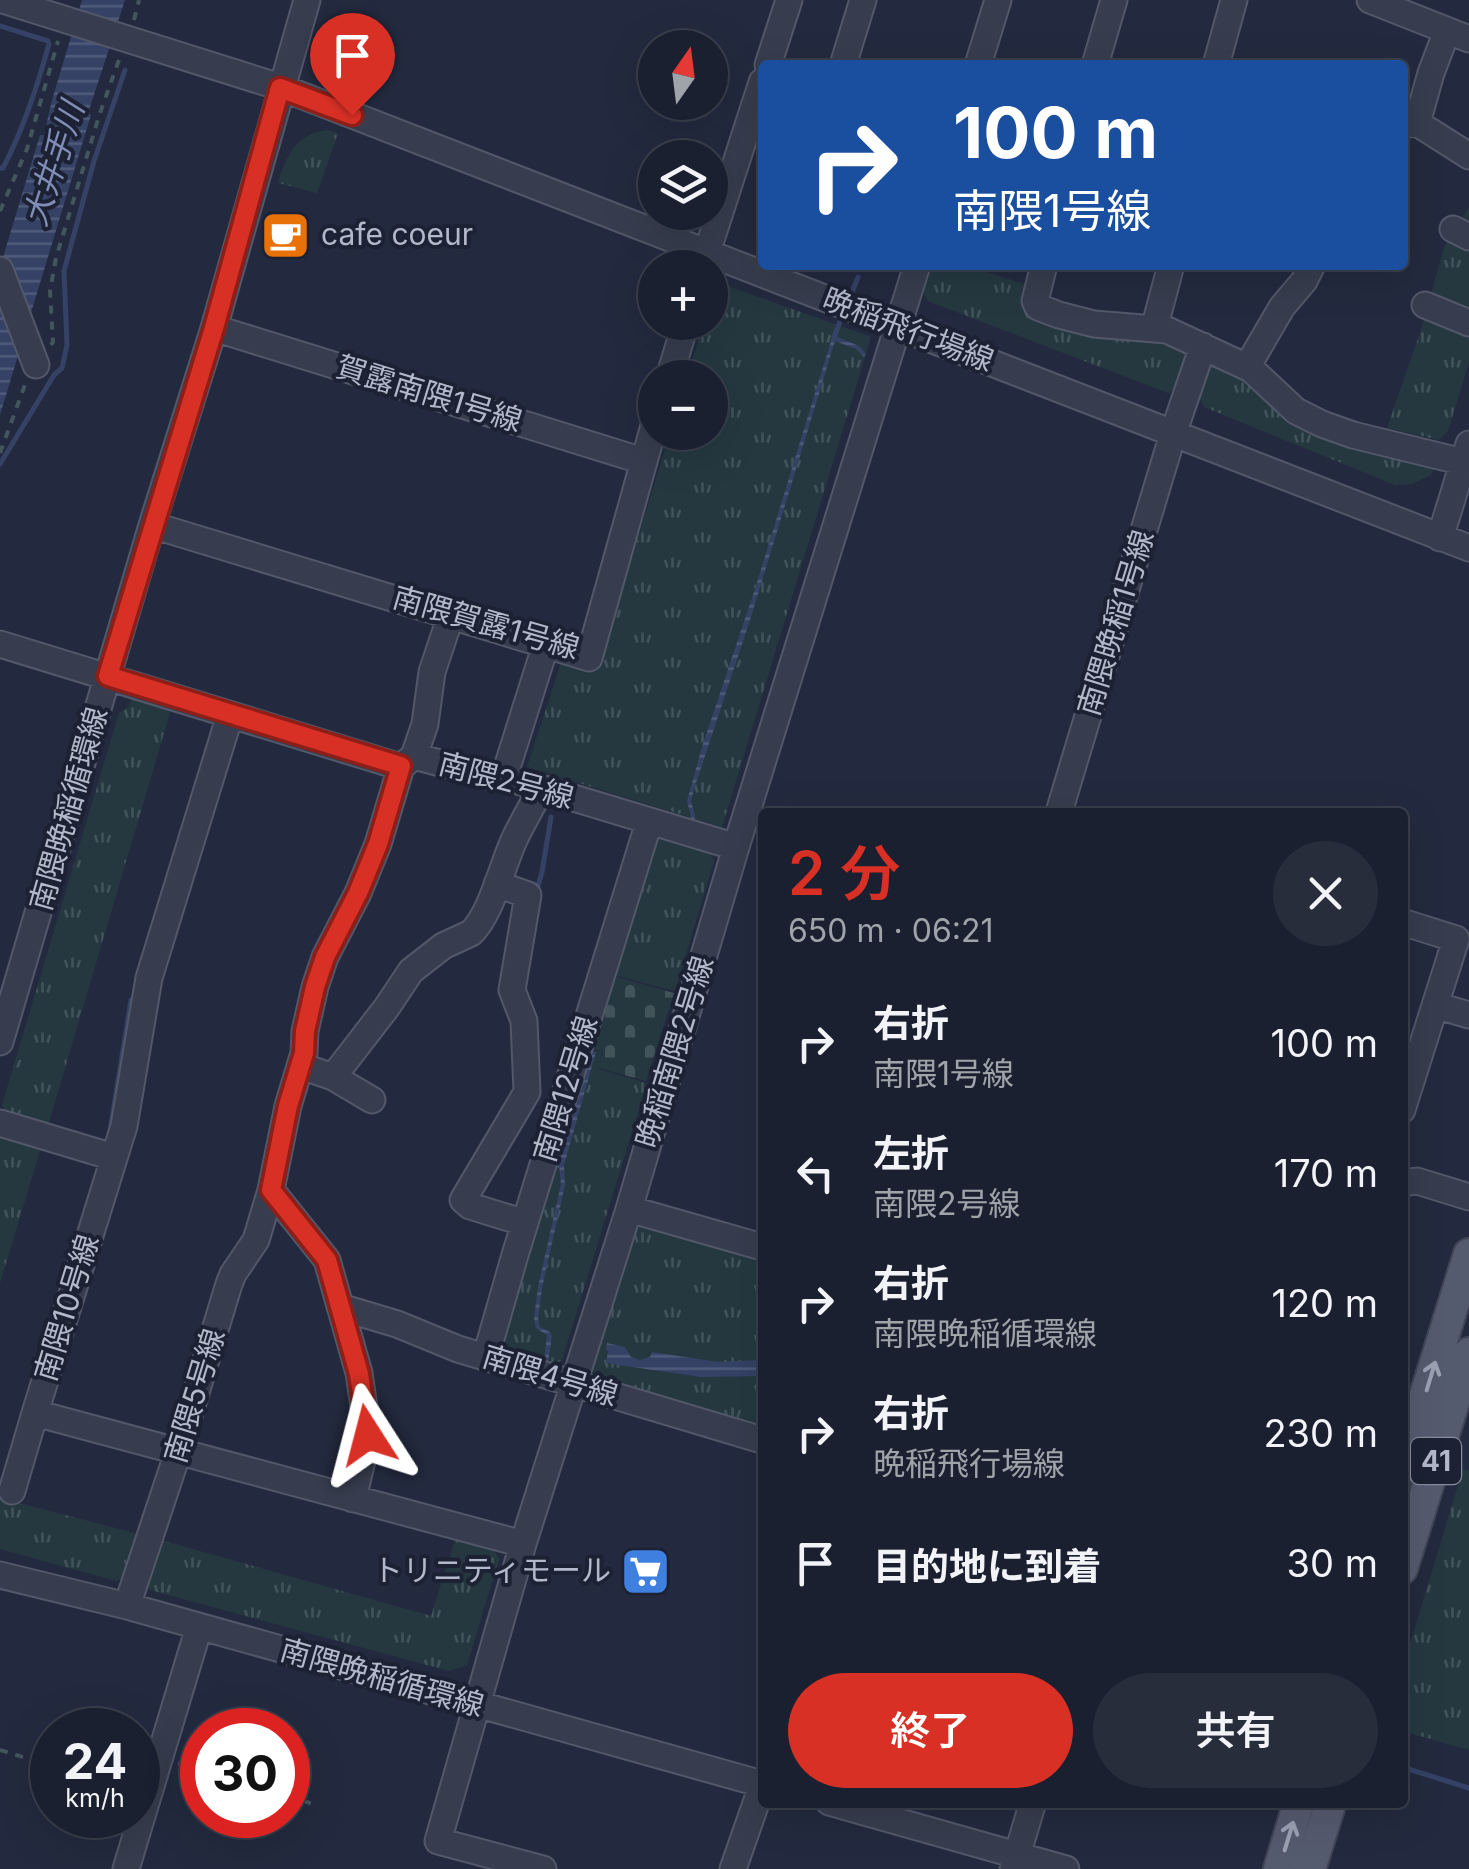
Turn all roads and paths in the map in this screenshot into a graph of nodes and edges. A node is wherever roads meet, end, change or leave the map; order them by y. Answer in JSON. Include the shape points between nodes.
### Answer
{"nodes":[{"id":1,"x":3,"y":0,"type":"edge"},
{"id":2,"x":139,"y":0,"type":"edge"},
{"id":3,"x":306,"y":0,"type":"edge"},
{"id":4,"x":863,"y":0,"type":"edge"},
{"id":5,"x":998,"y":0,"type":"edge"},
{"id":6,"x":1114,"y":0,"type":"edge"},
{"id":7,"x":1234,"y":0,"type":"edge"},
{"id":8,"x":1370,"y":0,"type":"edge"},
{"id":9,"x":780,"y":2,"type":"edge"},
{"id":10,"x":68,"y":19,"type":"junction"},
{"id":11,"x":1458,"y":35,"type":"edge"},
{"id":12,"x":124,"y":36,"type":"junction"},
{"id":13,"x":769,"y":60,"type":"edge"},
{"id":14,"x":845,"y":60,"type":"edge"},
{"id":15,"x":980,"y":60,"type":"edge"},
{"id":16,"x":1096,"y":60,"type":"edge"},
{"id":17,"x":1217,"y":60,"type":"edge"},
{"id":18,"x":280,"y":88,"type":"junction"},
{"id":19,"x":758,"y":94,"type":"edge"},
{"id":20,"x":1410,"y":124,"type":"edge"},
{"id":21,"x":1469,"y":156,"type":"edge"},
{"id":22,"x":0,"y":211,"type":"edge"},
{"id":23,"x":683,"y":250,"type":"edge"},
{"id":24,"x":708,"y":250,"type":"edge"},
{"id":25,"x":728,"y":267,"type":"edge"},
{"id":26,"x":0,"y":270,"type":"edge"},
{"id":27,"x":915,"y":270,"type":"edge"},
{"id":28,"x":1043,"y":270,"type":"edge"},
{"id":29,"x":1170,"y":270,"type":"edge"},
{"id":30,"x":1309,"y":270,"type":"edge"},
{"id":31,"x":1425,"y":305,"type":"dead end"},
{"id":32,"x":1469,"y":323,"type":"edge"},
{"id":33,"x":897,"y":326,"type":"junction"},
{"id":34,"x":214,"y":328,"type":"junction"},
{"id":35,"x":1154,"y":329,"type":"junction"},
{"id":36,"x":1203,"y":346,"type":"junction"},
{"id":37,"x":32,"y":358,"type":"junction"},
{"id":38,"x":1247,"y":367,"type":"junction"},
{"id":39,"x":1173,"y":434,"type":"junction"},
{"id":40,"x":646,"y":450,"type":"edge"},
{"id":41,"x":0,"y":453,"type":"edge"},
{"id":42,"x":1466,"y":453,"type":"edge"},
{"id":43,"x":643,"y":461,"type":"junction"},
{"id":44,"x":152,"y":525,"type":"junction"},
{"id":45,"x":1440,"y":538,"type":"junction"},
{"id":46,"x":1469,"y":548,"type":"edge"},
{"id":47,"x":451,"y":615,"type":"junction"},
{"id":48,"x":0,"y":644,"type":"edge"},
{"id":49,"x":546,"y":644,"type":"junction"},
{"id":50,"x":108,"y":676,"type":"junction"},
{"id":51,"x":230,"y":715,"type":"junction"},
{"id":52,"x":407,"y":761,"type":"junction"},
{"id":53,"x":504,"y":777,"type":"junction"},
{"id":54,"x":541,"y":788,"type":"junction"},
{"id":55,"x":1060,"y":808,"type":"edge"},
{"id":56,"x":649,"y":822,"type":"junction"},
{"id":57,"x":736,"y":847,"type":"junction"},
{"id":58,"x":497,"y":884,"type":"junction"},
{"id":59,"x":1408,"y":924,"type":"edge"},
{"id":60,"x":1435,"y":1004,"type":"junction"},
{"id":61,"x":1469,"y":1015,"type":"edge"},
{"id":62,"x":0,"y":1042,"type":"edge"},
{"id":63,"x":526,"y":1059,"type":"junction"},
{"id":64,"x":300,"y":1066,"type":"junction"},
{"id":65,"x":571,"y":1073,"type":"junction"},
{"id":66,"x":333,"y":1077,"type":"junction"},
{"id":67,"x":1408,"y":1091,"type":"edge"},
{"id":68,"x":372,"y":1100,"type":"dead end"},
{"id":69,"x":0,"y":1123,"type":"edge"},
{"id":70,"x":114,"y":1158,"type":"junction"},
{"id":71,"x":1408,"y":1183,"type":"edge"},
{"id":72,"x":271,"y":1190,"type":"junction"},
{"id":73,"x":1469,"y":1196,"type":"edge"},
{"id":74,"x":629,"y":1209,"type":"junction"},
{"id":75,"x":525,"y":1223,"type":"junction"},
{"id":76,"x":758,"y":1246,"type":"edge"},
{"id":77,"x":1469,"y":1254,"type":"edge"},
{"id":78,"x":340,"y":1307,"type":"junction"},
{"id":79,"x":1469,"y":1353,"type":"edge"},
{"id":80,"x":486,"y":1356,"type":"junction"},
{"id":81,"x":574,"y":1384,"type":"junction"},
{"id":82,"x":35,"y":1413,"type":"junction"},
{"id":83,"x":758,"y":1439,"type":"edge"},
{"id":84,"x":178,"y":1452,"type":"junction"},
{"id":85,"x":1413,"y":1454,"type":"edge"},
{"id":86,"x":12,"y":1491,"type":"dead end"},
{"id":87,"x":353,"y":1499,"type":"junction"},
{"id":88,"x":1408,"y":1506,"type":"edge"},
{"id":89,"x":523,"y":1544,"type":"junction"},
{"id":90,"x":0,"y":1575,"type":"edge"},
{"id":91,"x":127,"y":1606,"type":"junction"},
{"id":92,"x":199,"y":1628,"type":"junction"},
{"id":93,"x":476,"y":1704,"type":"junction"},
{"id":94,"x":0,"y":1750,"type":"edge"},
{"id":95,"x":30,"y":1759,"type":"edge"},
{"id":96,"x":758,"y":1784,"type":"edge"},
{"id":97,"x":758,"y":1797,"type":"edge"},
{"id":98,"x":310,"y":1803,"type":"edge"},
{"id":99,"x":316,"y":1805,"type":"dead end"},
{"id":100,"x":848,"y":1808,"type":"edge"},
{"id":101,"x":1031,"y":1808,"type":"edge"},
{"id":102,"x":1297,"y":1808,"type":"edge"},
{"id":103,"x":1329,"y":1808,"type":"edge"},
{"id":104,"x":1014,"y":1862,"type":"edge"},
{"id":105,"x":126,"y":1869,"type":"edge"},
{"id":106,"x":543,"y":1869,"type":"edge"},
{"id":107,"x":733,"y":1869,"type":"edge"},
{"id":108,"x":1066,"y":1869,"type":"edge"},
{"id":109,"x":1278,"y":1869,"type":"edge"},
{"id":110,"x":1310,"y":1869,"type":"edge"}],
"edges":[{"from":1,"to":10,"type":"street"},
{"from":2,"to":12,"type":"path"},
{"from":3,"to":18,"type":"street","name":"南隈晩稲循環線"},
{"from":4,"to":14,"type":"street"},
{"from":5,"to":15,"type":"street"},
{"from":6,"to":16,"type":"street"},
{"from":7,"to":17,"type":"street"},
{"from":8,"to":11,"type":"street"},
{"from":9,"to":13,"type":"street"},
{"from":10,"to":12,"type":"street","name":"晩稲飛行場線"},
{"from":10,"to":22,"type":"path"},
{"from":11,"to":20,"type":"street","via":[[1431,73]]},
{"from":12,"to":18,"type":"street","name":"晩稲飛行場線"},
{"from":12,"to":37,"type":"path","via":[[56,258],[50,292],[54,342]]},
{"from":18,"to":23,"type":"street","name":"晩稲飛行場線"},
{"from":18,"to":34,"type":"street","name":"南隈晩稲循環線"},
{"from":19,"to":24,"type":"street"},
{"from":20,"to":21,"type":"street"},
{"from":25,"to":33,"type":"street","name":"晩稲飛行場線"},
{"from":26,"to":37,"type":"street"},
{"from":27,"to":33,"type":"street","name":"晩稲南隈2号線"},
{"from":28,"to":35,"type":"street","via":[[1038,307],[1094,324]]},
{"from":29,"to":35,"type":"street"},
{"from":30,"to":38,"type":"street"},
{"from":31,"to":32,"type":"street"},
{"from":33,"to":39,"type":"street","name":"晩稲飛行場線"},
{"from":33,"to":57,"type":"street","name":"晩稲南隈2号線"},
{"from":34,"to":43,"type":"street","name":"賀露南隈1号線"},
{"from":34,"to":44,"type":"street","name":"南隈晩稲循環線"},
{"from":35,"to":36,"type":"street"},
{"from":36,"to":38,"type":"street"},
{"from":36,"to":39,"type":"street","name":"南隈晩稲1号線"},
{"from":37,"to":41,"type":"path"},
{"from":38,"to":42,"type":"street","via":[[1296,411],[1322,424]]},
{"from":39,"to":45,"type":"street","name":"晩稲飛行場線"},
{"from":39,"to":55,"type":"street","name":"南隈晩稲1号線"},
{"from":40,"to":43,"type":"street","name":"南隈賀露1号線"},
{"from":42,"to":45,"type":"street"},
{"from":43,"to":49,"type":"street","name":"南隈賀露1号線","via":[[589,658]]},
{"from":44,"to":47,"type":"street","name":"南隈賀露1号線"},
{"from":44,"to":50,"type":"street","name":"南隈晩稲循環線"},
{"from":45,"to":46,"type":"street","name":"晩稲飛行場線"},
{"from":47,"to":49,"type":"street","name":"南隈賀露1号線"},
{"from":47,"to":52,"type":"street","name":"南隈5号線","via":[[424,724]]},
{"from":48,"to":50,"type":"street","name":"南隈2号線"},
{"from":49,"to":53,"type":"street"},
{"from":50,"to":51,"type":"street","name":"南隈2号線"},
{"from":50,"to":62,"type":"street","name":"南隈晩稲循環線"},
{"from":51,"to":52,"type":"street","name":"南隈2号線"},
{"from":51,"to":70,"type":"street","name":"南隈10号線","via":[[149,978]]},
{"from":52,"to":53,"type":"street","name":"南隈2号線"},
{"from":52,"to":64,"type":"street","name":"南隈5号線","via":[[358,893],[325,957]]},
{"from":53,"to":54,"type":"street","name":"南隈2号線"},
{"from":54,"to":56,"type":"street","name":"南隈2号線"},
{"from":54,"to":58,"type":"street"},
{"from":56,"to":57,"type":"street","name":"南隈2号線"},
{"from":56,"to":65,"type":"street","name":"南隈12号線"},
{"from":57,"to":74,"type":"street","name":"晩稲南隈2号線"},
{"from":58,"to":63,"type":"street","via":[[528,895],[512,990],[524,1021]]},
{"from":58,"to":66,"type":"street","via":[[478,926],[411,971]]},
{"from":59,"to":60,"type":"street","via":[[1456,939]]},
{"from":60,"to":61,"type":"street"},
{"from":60,"to":67,"type":"street"},
{"from":63,"to":65,"type":"street"},
{"from":63,"to":75,"type":"street","via":[[527,1092],[463,1200]]},
{"from":64,"to":66,"type":"street"},
{"from":64,"to":72,"type":"street","name":"南隈5号線"},
{"from":65,"to":75,"type":"street","name":"南隈12号線"},
{"from":66,"to":68,"type":"street"},
{"from":69,"to":70,"type":"street"},
{"from":70,"to":82,"type":"street","name":"南隈10号線"},
{"from":71,"to":73,"type":"street"},
{"from":72,"to":78,"type":"street","via":[[327,1260]]},
{"from":72,"to":84,"type":"street","name":"南隈5号線","via":[[256,1240],[233,1274]]},
{"from":74,"to":76,"type":"street"},
{"from":74,"to":81,"type":"street","name":"晩稲南隈2号線"},
{"from":75,"to":80,"type":"street","name":"南隈12号線"},
{"from":85,"to":77,"type":"main road","number":"41","one_way":true},
{"from":78,"to":80,"type":"street","name":"南隈4号線"},
{"from":78,"to":87,"type":"street","via":[[368,1435]]},
{"from":79,"to":85,"type":"main road","number":"41"},
{"from":80,"to":81,"type":"street","name":"南隈4号線"},
{"from":81,"to":83,"type":"street","name":"南隈4号線"},
{"from":81,"to":89,"type":"street","name":"晩稲南隈2号線"},
{"from":82,"to":84,"type":"street","name":"南隈10号線"},
{"from":82,"to":86,"type":"street"},
{"from":84,"to":87,"type":"street","name":"南隈10号線"},
{"from":84,"to":91,"type":"street","name":"南隈5号線"},
{"from":85,"to":88,"type":"main road","number":"41"},
{"from":87,"to":89,"type":"street","name":"南隈10号線"},
{"from":89,"to":93,"type":"street","name":"晩稲南隈2号線"},
{"from":90,"to":91,"type":"street","name":"南隈晩稲循環線"},
{"from":91,"to":92,"type":"street","name":"南隈晩稲循環線"},
{"from":92,"to":93,"type":"street","name":"南隈晩稲循環線"},
{"from":92,"to":105,"type":"street"},
{"from":93,"to":96,"type":"street","name":"南隈晩稲循環線"},
{"from":93,"to":106,"type":"street","name":"晩稲南隈2号線","via":[[438,1841]]},
{"from":94,"to":95,"type":"path"},
{"from":97,"to":107,"type":"street"},
{"from":98,"to":99,"type":"path"},
{"from":100,"to":104,"type":"street"},
{"from":101,"to":104,"type":"street"},
{"from":109,"to":102,"type":"main road","one_way":true},
{"from":103,"to":110,"type":"main road"},
{"from":104,"to":108,"type":"street"}]}
